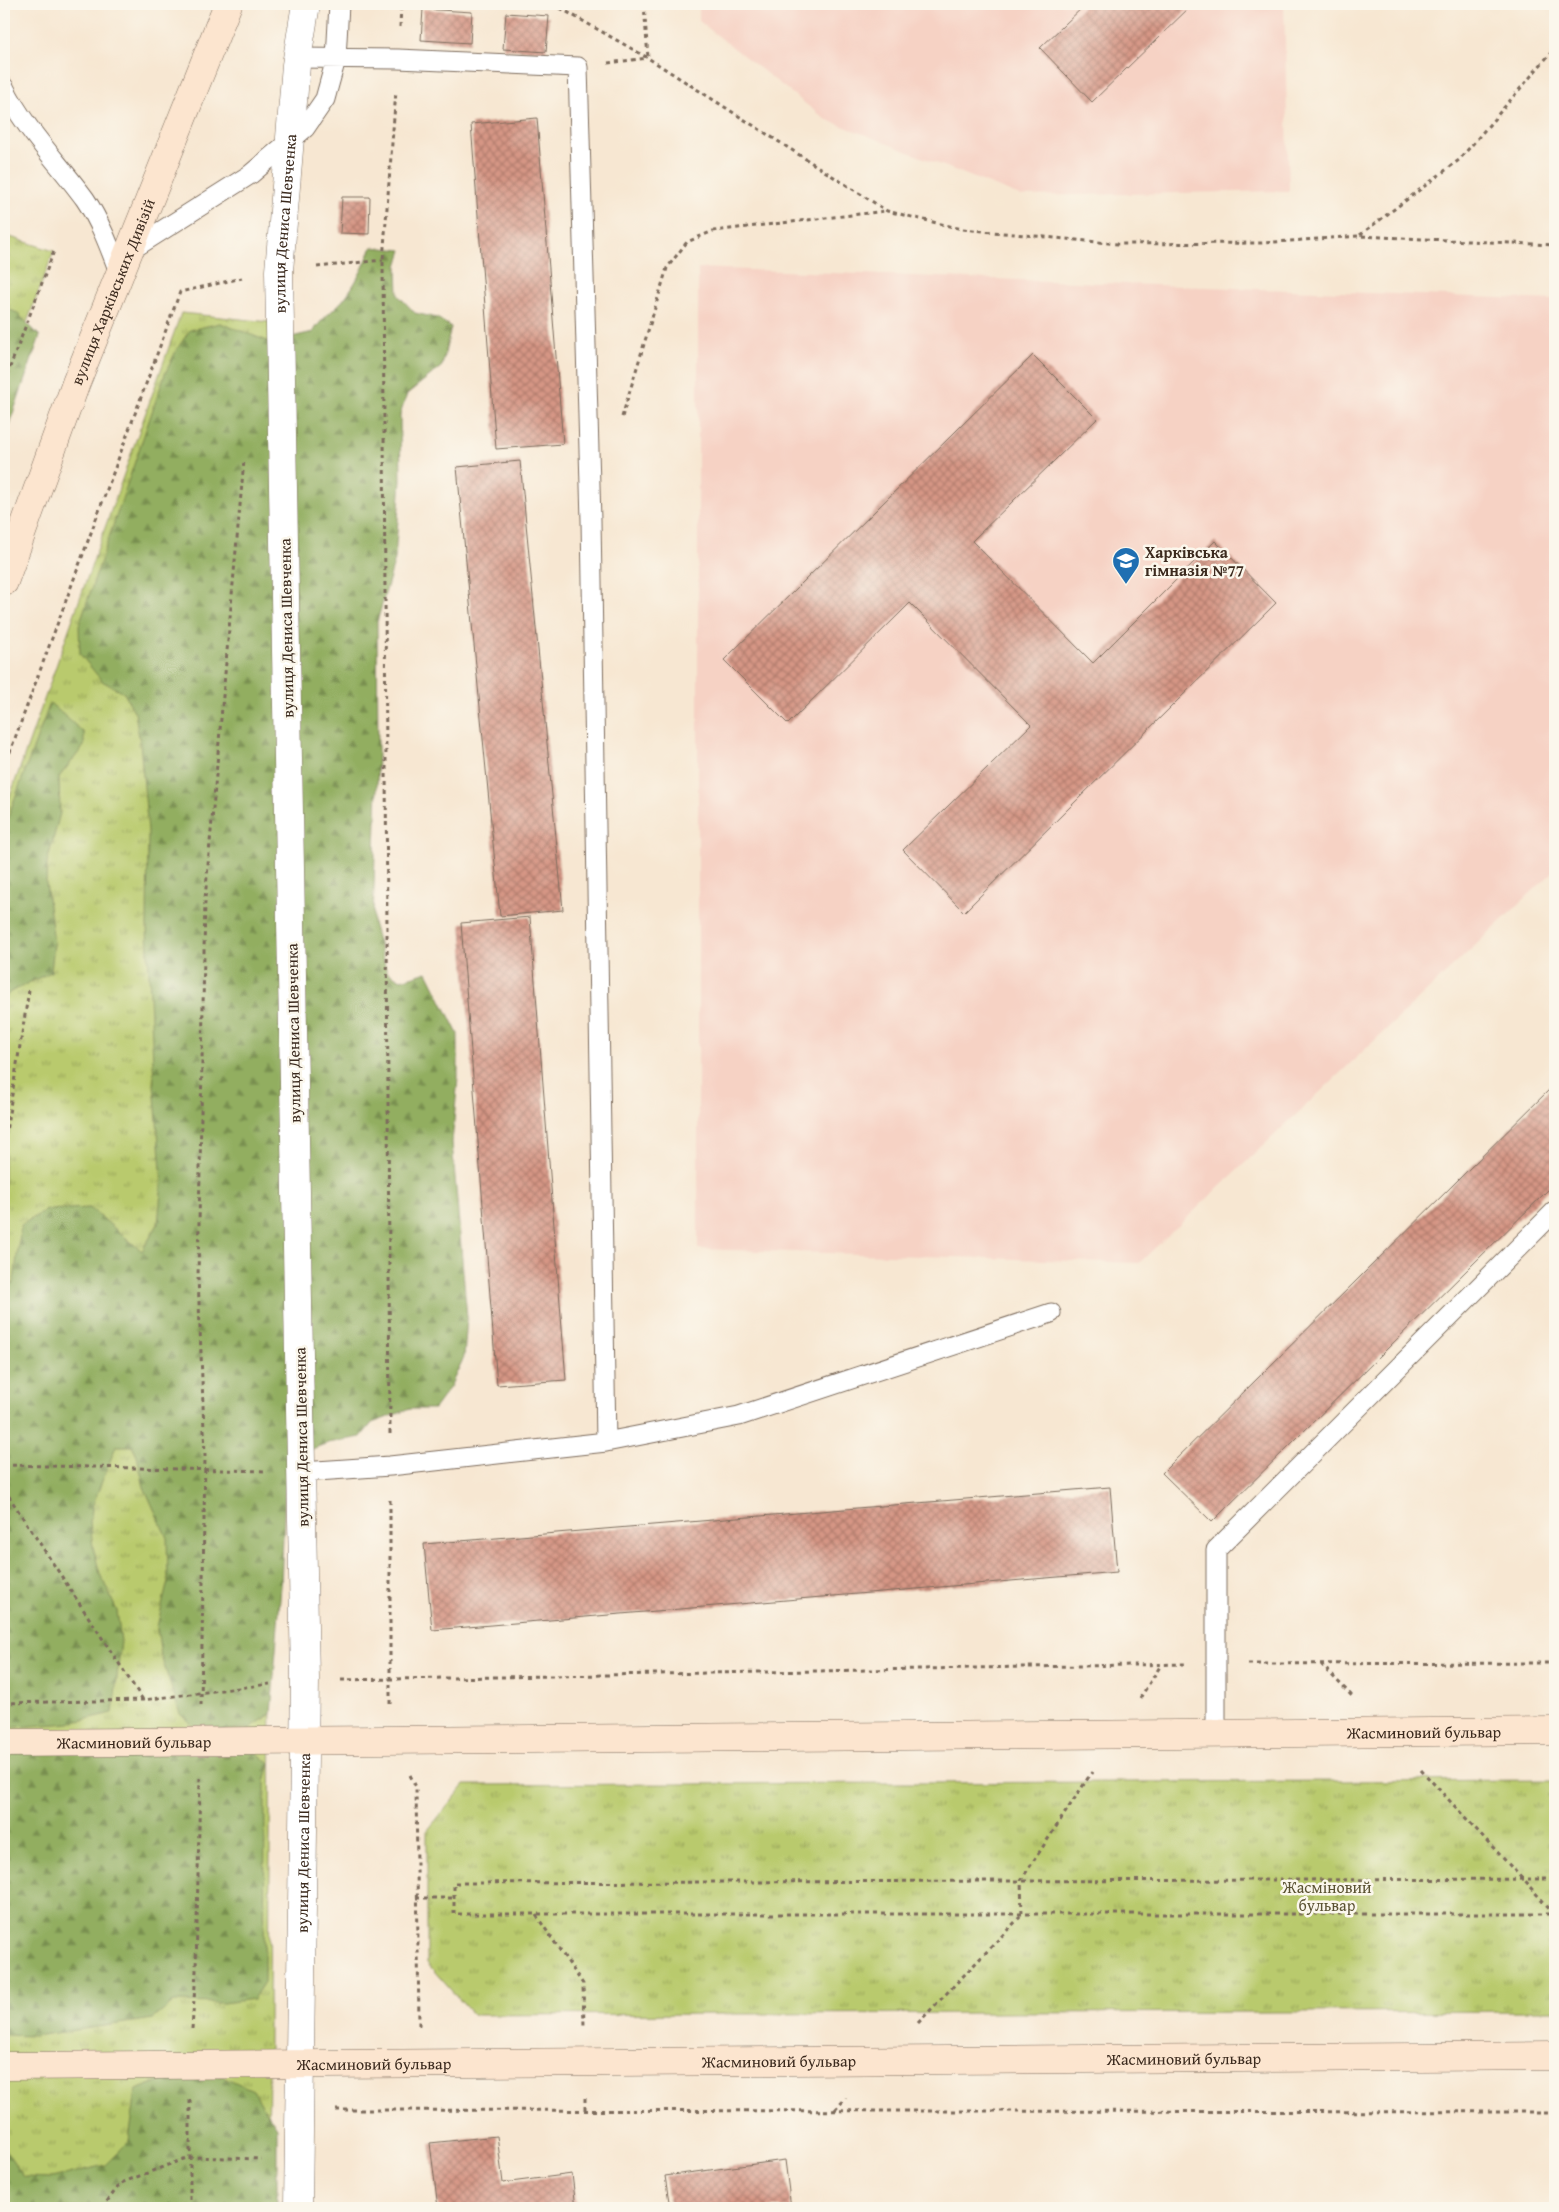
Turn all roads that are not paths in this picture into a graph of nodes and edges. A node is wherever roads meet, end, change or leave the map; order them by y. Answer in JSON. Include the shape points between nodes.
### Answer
{"nodes":[{"id":1,"x":228,"y":4,"type":"edge"},
{"id":2,"x":306,"y":4,"type":"edge"},
{"id":3,"x":339,"y":4,"type":"edge"},
{"id":4,"x":296,"y":58,"type":"junction"},
{"id":5,"x":336,"y":59,"type":"junction"},
{"id":6,"x":4,"y":87,"type":"edge"},
{"id":7,"x":288,"y":144,"type":"junction"},
{"id":8,"x":124,"y":262,"type":"junction"},
{"id":9,"x":4,"y":582,"type":"edge"},
{"id":10,"x":1555,"y":1211,"type":"edge"},
{"id":11,"x":1051,"y":1313,"type":"dead end"},
{"id":12,"x":606,"y":1442,"type":"junction"},
{"id":13,"x":302,"y":1472,"type":"junction"},
{"id":14,"x":1555,"y":1731,"type":"edge"},
{"id":15,"x":1216,"y":1733,"type":"junction"},
{"id":16,"x":303,"y":1739,"type":"junction"},
{"id":17,"x":4,"y":1743,"type":"edge"},
{"id":18,"x":1555,"y":2056,"type":"edge"},
{"id":19,"x":301,"y":2063,"type":"junction"},
{"id":20,"x":4,"y":2066,"type":"edge"},
{"id":21,"x":298,"y":2208,"type":"edge"}],
"edges":[{"from":1,"to":8,"type":"street","name":"вулиця Харківських Дивізій"},
{"from":2,"to":4,"type":"street","name":"вулиця Дениса Шевченка"},
{"from":3,"to":5,"type":"lane"},
{"from":4,"to":5,"type":"lane"},
{"from":4,"to":7,"type":"street","name":"вулиця Дениса Шевченка"},
{"from":5,"to":7,"type":"lane","via":[[325,99],[305,128]]},
{"from":5,"to":12,"type":"lane","via":[[578,67],[592,520]]},
{"from":6,"to":8,"type":"lane","via":[[31,129],[86,201]]},
{"from":7,"to":8,"type":"lane"},
{"from":7,"to":13,"type":"street","name":"вулиця Дениса Шевченка","via":[[279,271]]},
{"from":8,"to":9,"type":"street","name":"вулиця Харківських Дивізій"},
{"from":10,"to":15,"type":"lane","via":[[1216,1550]]},
{"from":11,"to":12,"type":"lane","via":[[739,1416]]},
{"from":12,"to":13,"type":"lane","via":[[390,1466]]},
{"from":13,"to":16,"type":"street","name":"вулиця Дениса Шевченка"},
{"from":14,"to":15,"type":"street","name":"Жасминовий бульвар"},
{"from":15,"to":16,"type":"street","name":"Жасминовий бульвар"},
{"from":16,"to":17,"type":"street","name":"Жасминовий бульвар"},
{"from":16,"to":19,"type":"street","name":"вулиця Дениса Шевченка"},
{"from":18,"to":19,"type":"street","name":"Жасминовий бульвар"},
{"from":19,"to":20,"type":"street","name":"Жасминовий бульвар"},
{"from":19,"to":21,"type":"street","name":"вулиця Дениса Шевченка"}]}
